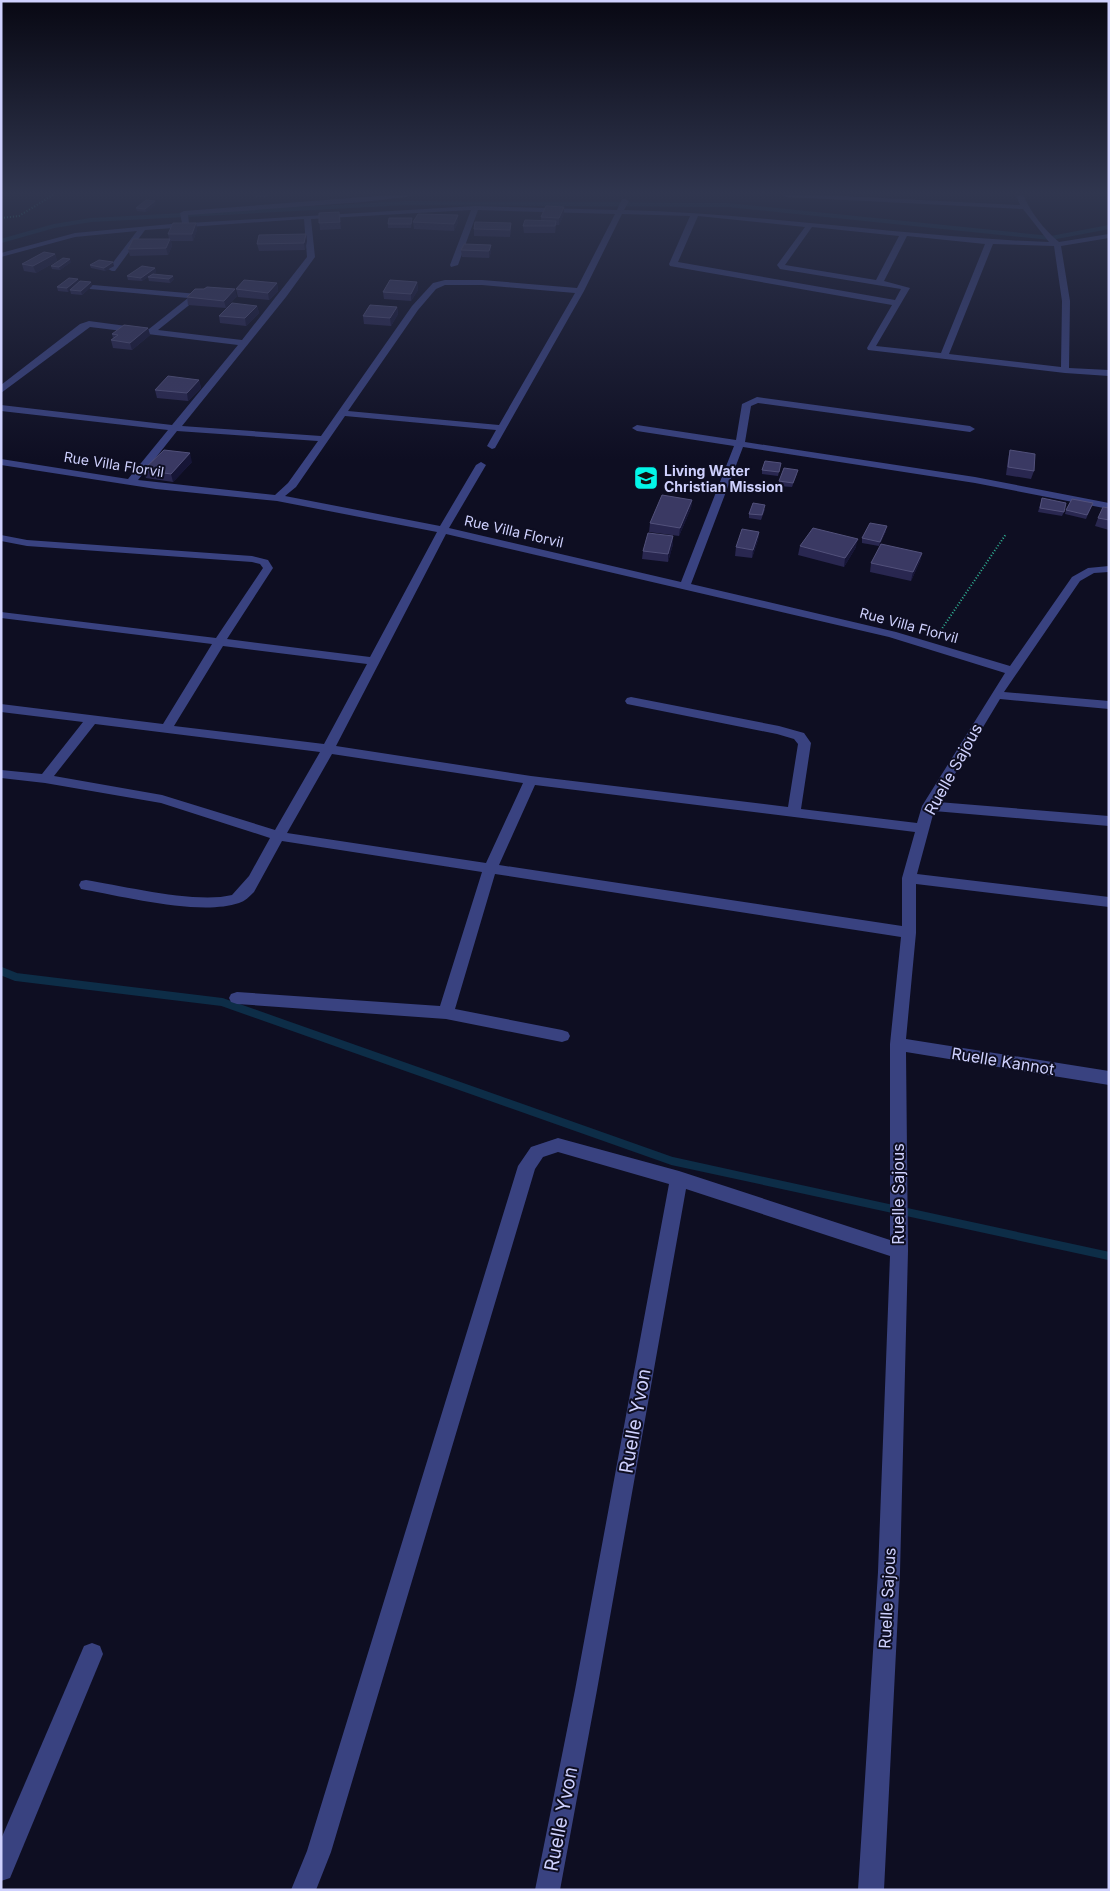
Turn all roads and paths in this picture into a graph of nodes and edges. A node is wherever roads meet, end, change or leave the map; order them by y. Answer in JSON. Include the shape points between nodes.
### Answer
{"nodes":[{"id":1,"x":291,"y":283,"type":"edge"},
{"id":2,"x":444,"y":283,"type":"edge"},
{"id":3,"x":484,"y":283,"type":"edge"},
{"id":4,"x":584,"y":283,"type":"edge"},
{"id":5,"x":784,"y":283,"type":"edge"},
{"id":6,"x":880,"y":283,"type":"edge"},
{"id":7,"x":973,"y":283,"type":"edge"},
{"id":8,"x":1062,"y":283,"type":"edge"},
{"id":9,"x":93,"y":287,"type":"edge"},
{"id":10,"x":580,"y":291,"type":"junction"},
{"id":11,"x":897,"y":303,"type":"junction"},
{"id":12,"x":152,"y":331,"type":"junction"},
{"id":13,"x":244,"y":343,"type":"junction"},
{"id":14,"x":944,"y":356,"type":"junction"},
{"id":15,"x":1065,"y":370,"type":"junction"},
{"id":16,"x":1109,"y":373,"type":"edge"},
{"id":17,"x":1,"y":390,"type":"edge"},
{"id":18,"x":1,"y":408,"type":"edge"},
{"id":19,"x":343,"y":413,"type":"junction"},
{"id":20,"x":175,"y":428,"type":"junction"},
{"id":21,"x":503,"y":428,"type":"junction"},
{"id":22,"x":637,"y":428,"type":"dead end"},
{"id":23,"x":970,"y":429,"type":"dead end"},
{"id":24,"x":325,"y":438,"type":"junction"},
{"id":25,"x":740,"y":443,"type":"junction"},
{"id":26,"x":492,"y":446,"type":"dead end"},
{"id":27,"x":1,"y":462,"type":"edge"},
{"id":28,"x":481,"y":465,"type":"dead end"},
{"id":29,"x":131,"y":482,"type":"junction"},
{"id":30,"x":277,"y":498,"type":"junction"},
{"id":31,"x":1109,"y":506,"type":"edge"},
{"id":32,"x":442,"y":530,"type":"junction"},
{"id":33,"x":1006,"y":534,"type":"dead end"},
{"id":34,"x":1,"y":538,"type":"edge"},
{"id":35,"x":1109,"y":569,"type":"edge"},
{"id":36,"x":685,"y":585,"type":"junction"},
{"id":37,"x":1,"y":615,"type":"edge"},
{"id":38,"x":219,"y":642,"type":"junction"},
{"id":39,"x":930,"y":645,"type":"junction"},
{"id":40,"x":374,"y":661,"type":"junction"},
{"id":41,"x":1012,"y":671,"type":"junction"},
{"id":42,"x":996,"y":694,"type":"junction"},
{"id":43,"x":631,"y":701,"type":"dead end"},
{"id":44,"x":1109,"y":705,"type":"edge"},
{"id":45,"x":1,"y":708,"type":"edge"},
{"id":46,"x":92,"y":719,"type":"junction"},
{"id":47,"x":166,"y":729,"type":"junction"},
{"id":48,"x":328,"y":749,"type":"junction"},
{"id":49,"x":1,"y":774,"type":"edge"},
{"id":50,"x":46,"y":779,"type":"junction"},
{"id":51,"x":531,"y":780,"type":"junction"},
{"id":52,"x":929,"y":806,"type":"junction"},
{"id":53,"x":794,"y":812,"type":"junction"},
{"id":54,"x":1109,"y":821,"type":"edge"},
{"id":55,"x":922,"y":828,"type":"junction"},
{"id":56,"x":278,"y":836,"type":"junction"},
{"id":57,"x":490,"y":869,"type":"junction"},
{"id":58,"x":910,"y":878,"type":"junction"},
{"id":59,"x":86,"y":885,"type":"dead end"},
{"id":60,"x":1109,"y":902,"type":"edge"},
{"id":61,"x":909,"y":933,"type":"junction"},
{"id":62,"x":237,"y":998,"type":"dead end"},
{"id":63,"x":446,"y":1014,"type":"junction"},
{"id":64,"x":562,"y":1036,"type":"dead end"},
{"id":65,"x":898,"y":1044,"type":"junction"},
{"id":66,"x":1109,"y":1078,"type":"edge"},
{"id":67,"x":679,"y":1179,"type":"junction"},
{"id":68,"x":899,"y":1251,"type":"junction"},
{"id":69,"x":92,"y":1654,"type":"dead end"},
{"id":70,"x":1,"y":1869,"type":"edge"},
{"id":71,"x":303,"y":1890,"type":"edge"},
{"id":72,"x":547,"y":1890,"type":"edge"},
{"id":73,"x":871,"y":1890,"type":"edge"}],
"edges":[{"from":1,"to":13,"type":"street"},
{"from":2,"to":19,"type":"street","via":[[436,286],[415,308]]},
{"from":3,"to":10,"type":"street"},
{"from":4,"to":10,"type":"street"},
{"from":5,"to":11,"type":"street"},
{"from":6,"to":11,"type":"street","via":[[906,288]]},
{"from":7,"to":14,"type":"street"},
{"from":8,"to":15,"type":"street","via":[[1066,301]]},
{"from":9,"to":12,"type":"street","via":[[194,296]]},
{"from":10,"to":21,"type":"street"},
{"from":11,"to":14,"type":"street","via":[[871,348]]},
{"from":12,"to":13,"type":"street"},
{"from":12,"to":17,"type":"street","via":[[86,324]]},
{"from":13,"to":20,"type":"street"},
{"from":14,"to":15,"type":"street"},
{"from":15,"to":16,"type":"street"},
{"from":18,"to":20,"type":"street"},
{"from":19,"to":21,"type":"street"},
{"from":19,"to":24,"type":"street"},
{"from":20,"to":24,"type":"street"},
{"from":20,"to":29,"type":"street"},
{"from":21,"to":26,"type":"street"},
{"from":22,"to":25,"type":"street"},
{"from":23,"to":25,"type":"street","via":[[757,400],[747,404]]},
{"from":24,"to":30,"type":"street","via":[[292,485]]},
{"from":25,"to":31,"type":"street","via":[[975,480]]},
{"from":25,"to":36,"type":"street"},
{"from":27,"to":29,"type":"street","name":"Rue Villa Florvil"},
{"from":28,"to":32,"type":"street"},
{"from":29,"to":30,"type":"street","name":"Rue Villa Florvil"},
{"from":30,"to":32,"type":"street","name":"Rue Villa Florvil"},
{"from":32,"to":36,"type":"street","name":"Rue Villa Florvil"},
{"from":32,"to":40,"type":"street"},
{"from":33,"to":39,"type":"path"},
{"from":34,"to":38,"type":"street","via":[[27,543],[262,561],[268,568]]},
{"from":35,"to":41,"type":"street","name":"Ruelle Sajous","via":[[1092,570],[1076,579]]},
{"from":36,"to":39,"type":"street","name":"Rue Villa Florvil"},
{"from":37,"to":38,"type":"street"},
{"from":38,"to":40,"type":"street"},
{"from":38,"to":47,"type":"street"},
{"from":39,"to":41,"type":"street","name":"Rue Villa Florvil"},
{"from":40,"to":48,"type":"street"},
{"from":41,"to":42,"type":"street","name":"Ruelle Sajous"},
{"from":42,"to":44,"type":"street"},
{"from":42,"to":52,"type":"street","name":"Ruelle Sajous"},
{"from":43,"to":53,"type":"street","via":[[799,736],[804,743]]},
{"from":45,"to":46,"type":"street"},
{"from":46,"to":47,"type":"street"},
{"from":46,"to":50,"type":"street"},
{"from":47,"to":48,"type":"street"},
{"from":48,"to":51,"type":"street"},
{"from":48,"to":56,"type":"street"},
{"from":49,"to":50,"type":"street"},
{"from":50,"to":56,"type":"street","via":[[162,799]]},
{"from":51,"to":53,"type":"street"},
{"from":51,"to":57,"type":"street"},
{"from":52,"to":54,"type":"street"},
{"from":52,"to":55,"type":"street","name":"Ruelle Sajous"},
{"from":53,"to":55,"type":"street"},
{"from":55,"to":58,"type":"street","name":"Ruelle Sajous"},
{"from":56,"to":57,"type":"street"},
{"from":56,"to":59,"type":"street","via":[[248,890],[235,900],[191,901]]},
{"from":57,"to":61,"type":"street"},
{"from":57,"to":63,"type":"street"},
{"from":58,"to":60,"type":"street"},
{"from":58,"to":61,"type":"street","name":"Ruelle Sajous"},
{"from":61,"to":65,"type":"street","name":"Ruelle Sajous"},
{"from":62,"to":63,"type":"street"},
{"from":63,"to":64,"type":"street"},
{"from":65,"to":66,"type":"street","name":"Ruelle Kannot"},
{"from":65,"to":68,"type":"street","name":"Ruelle Sajous"},
{"from":67,"to":68,"type":"street"},
{"from":67,"to":71,"type":"street","via":[[558,1145],[537,1152],[527,1166],[322,1842]]},
{"from":67,"to":72,"type":"street","name":"Ruelle Yvon"},
{"from":68,"to":73,"type":"street","name":"Ruelle Sajous","via":[[889,1572]]},
{"from":69,"to":70,"type":"street"}]}
